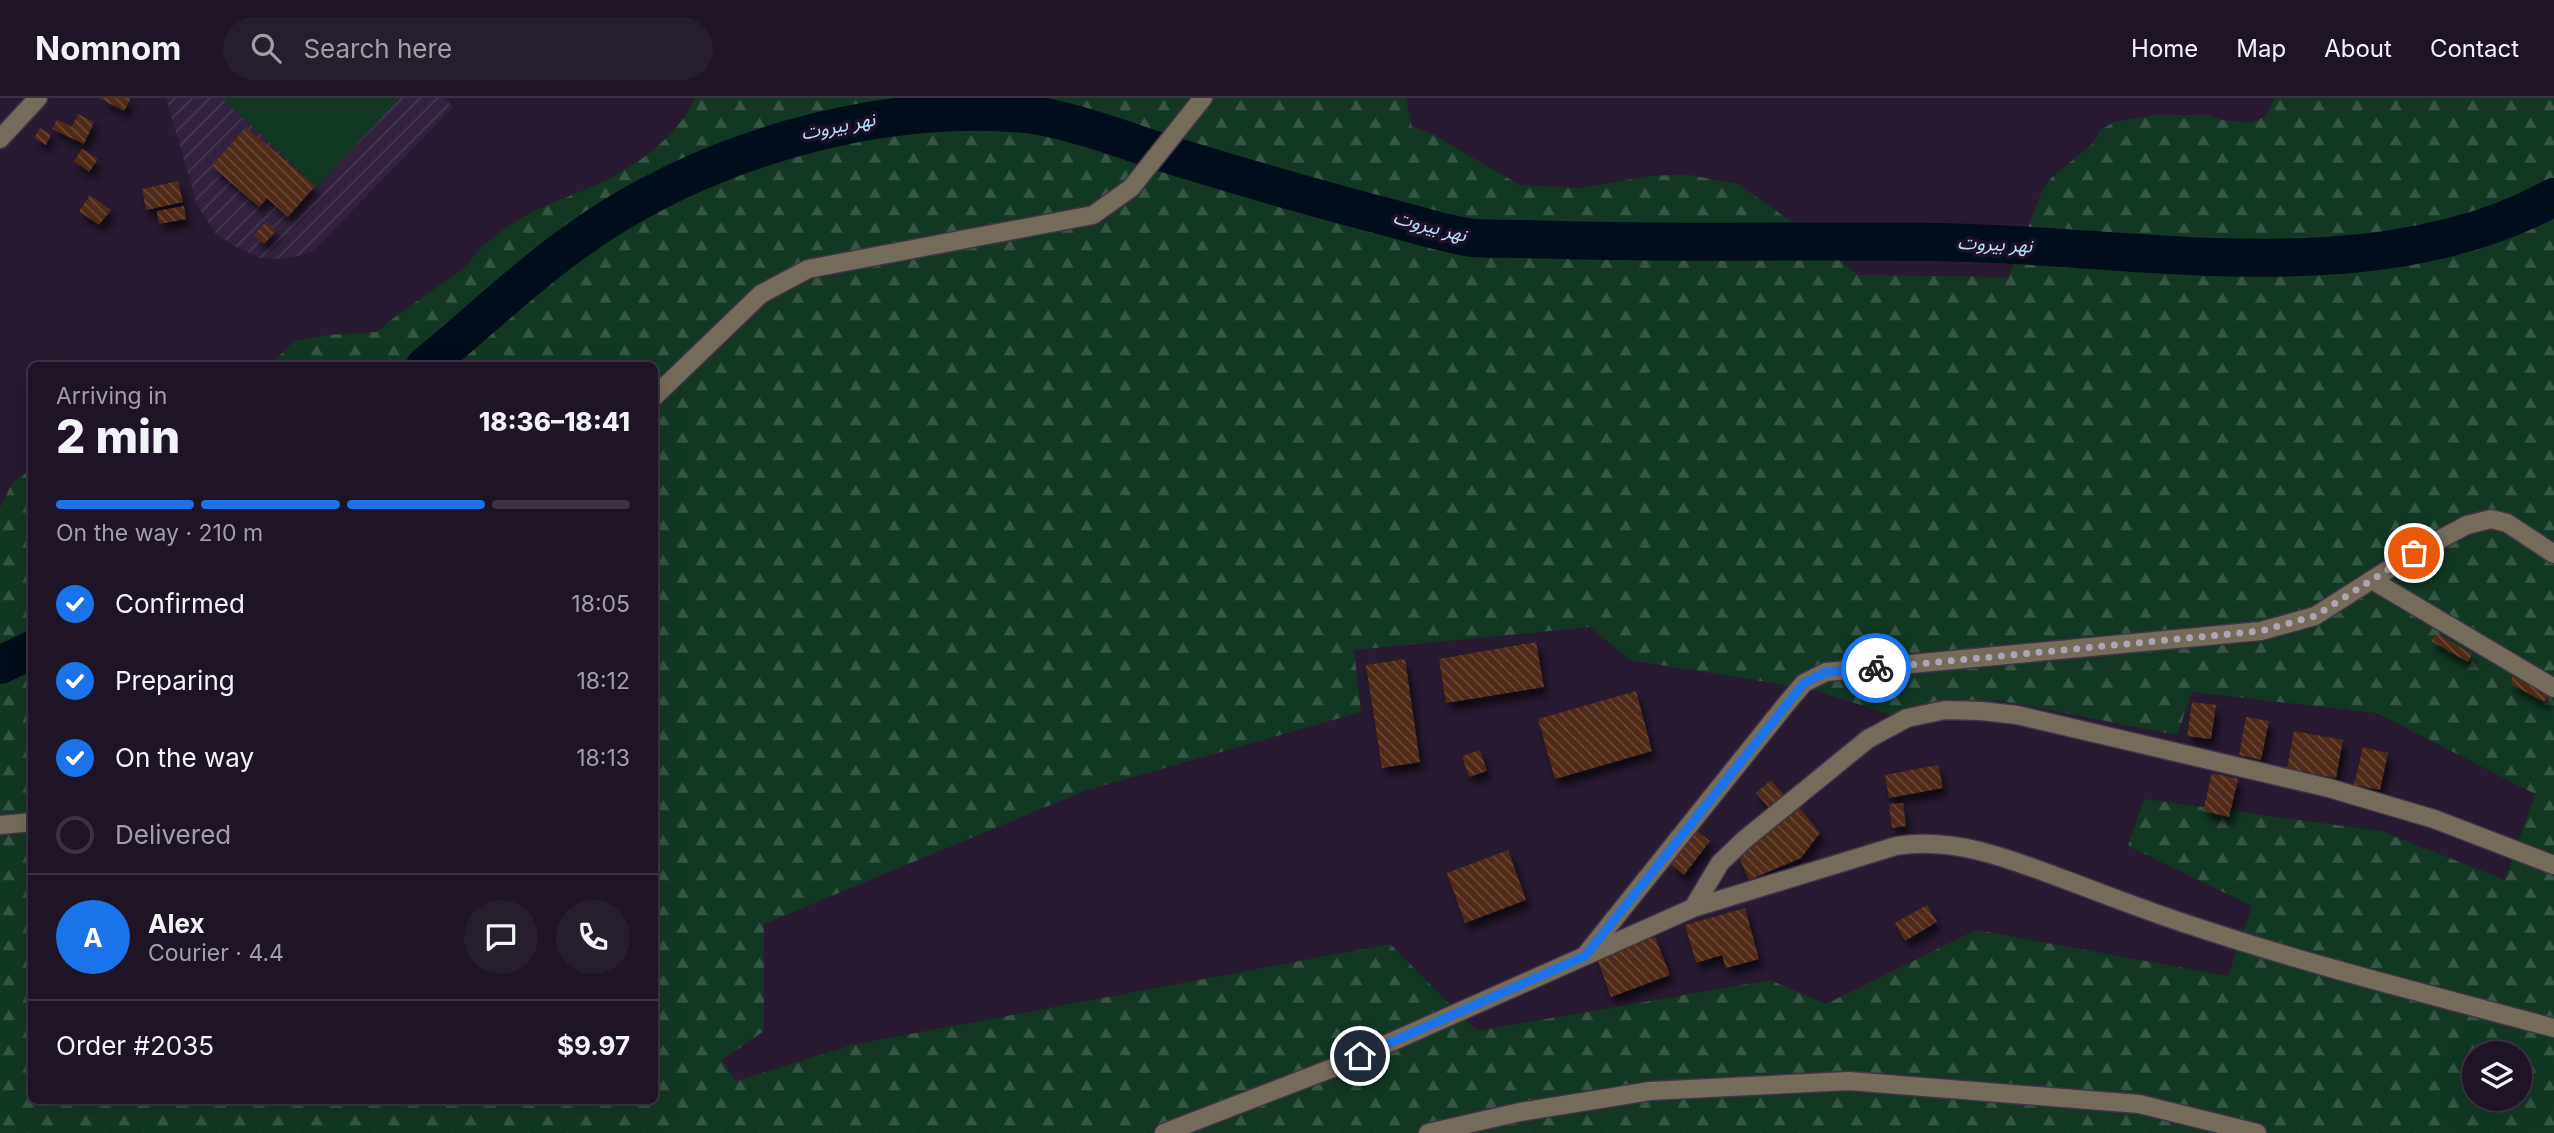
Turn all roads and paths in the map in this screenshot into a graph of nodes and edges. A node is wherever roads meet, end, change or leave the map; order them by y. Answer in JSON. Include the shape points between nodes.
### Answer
{"nodes":[{"id":1,"x":38,"y":98,"type":"edge"},
{"id":2,"x":1203,"y":98,"type":"edge"},
{"id":3,"x":0,"y":139,"type":"edge"},
{"id":4,"x":658,"y":393,"type":"edge"},
{"id":5,"x":2554,"y":554,"type":"edge"},
{"id":6,"x":2372,"y":580,"type":"junction"},
{"id":7,"x":2554,"y":688,"type":"edge"},
{"id":8,"x":28,"y":822,"type":"edge"},
{"id":9,"x":0,"y":825,"type":"edge"},
{"id":10,"x":2554,"y":865,"type":"edge"},
{"id":11,"x":1693,"y":908,"type":"junction"},
{"id":12,"x":1585,"y":956,"type":"junction"},
{"id":13,"x":2554,"y":1028,"type":"edge"},
{"id":14,"x":1164,"y":1133,"type":"edge"},
{"id":15,"x":1428,"y":1133,"type":"edge"},
{"id":16,"x":2257,"y":1133,"type":"edge"}],
"edges":[{"from":1,"to":3,"type":"street"},
{"from":2,"to":4,"type":"street","via":[[1131,188],[1093,215],[808,269],[761,294]]},
{"from":5,"to":6,"type":"street","via":[[2507,523],[2483,520],[2414,553]]},
{"from":6,"to":7,"type":"street"},
{"from":6,"to":12,"type":"street","via":[[2315,616],[2261,631],[1826,672],[1804,683],[1787,703]]},
{"from":8,"to":9,"type":"street"},
{"from":10,"to":11,"type":"street","via":[[2434,819],[2329,788],[2017,715],[1945,710],[1907,718],[1868,739],[1736,847],[1720,863]]},
{"from":11,"to":12,"type":"street"},
{"from":11,"to":13,"type":"street","via":[[1896,846],[1937,844],[1993,853],[2197,928]]},
{"from":12,"to":14,"type":"street","via":[[1335,1067]]},
{"from":15,"to":16,"type":"street","via":[[1520,1112],[1650,1091],[1849,1081],[2139,1104]]}]}
